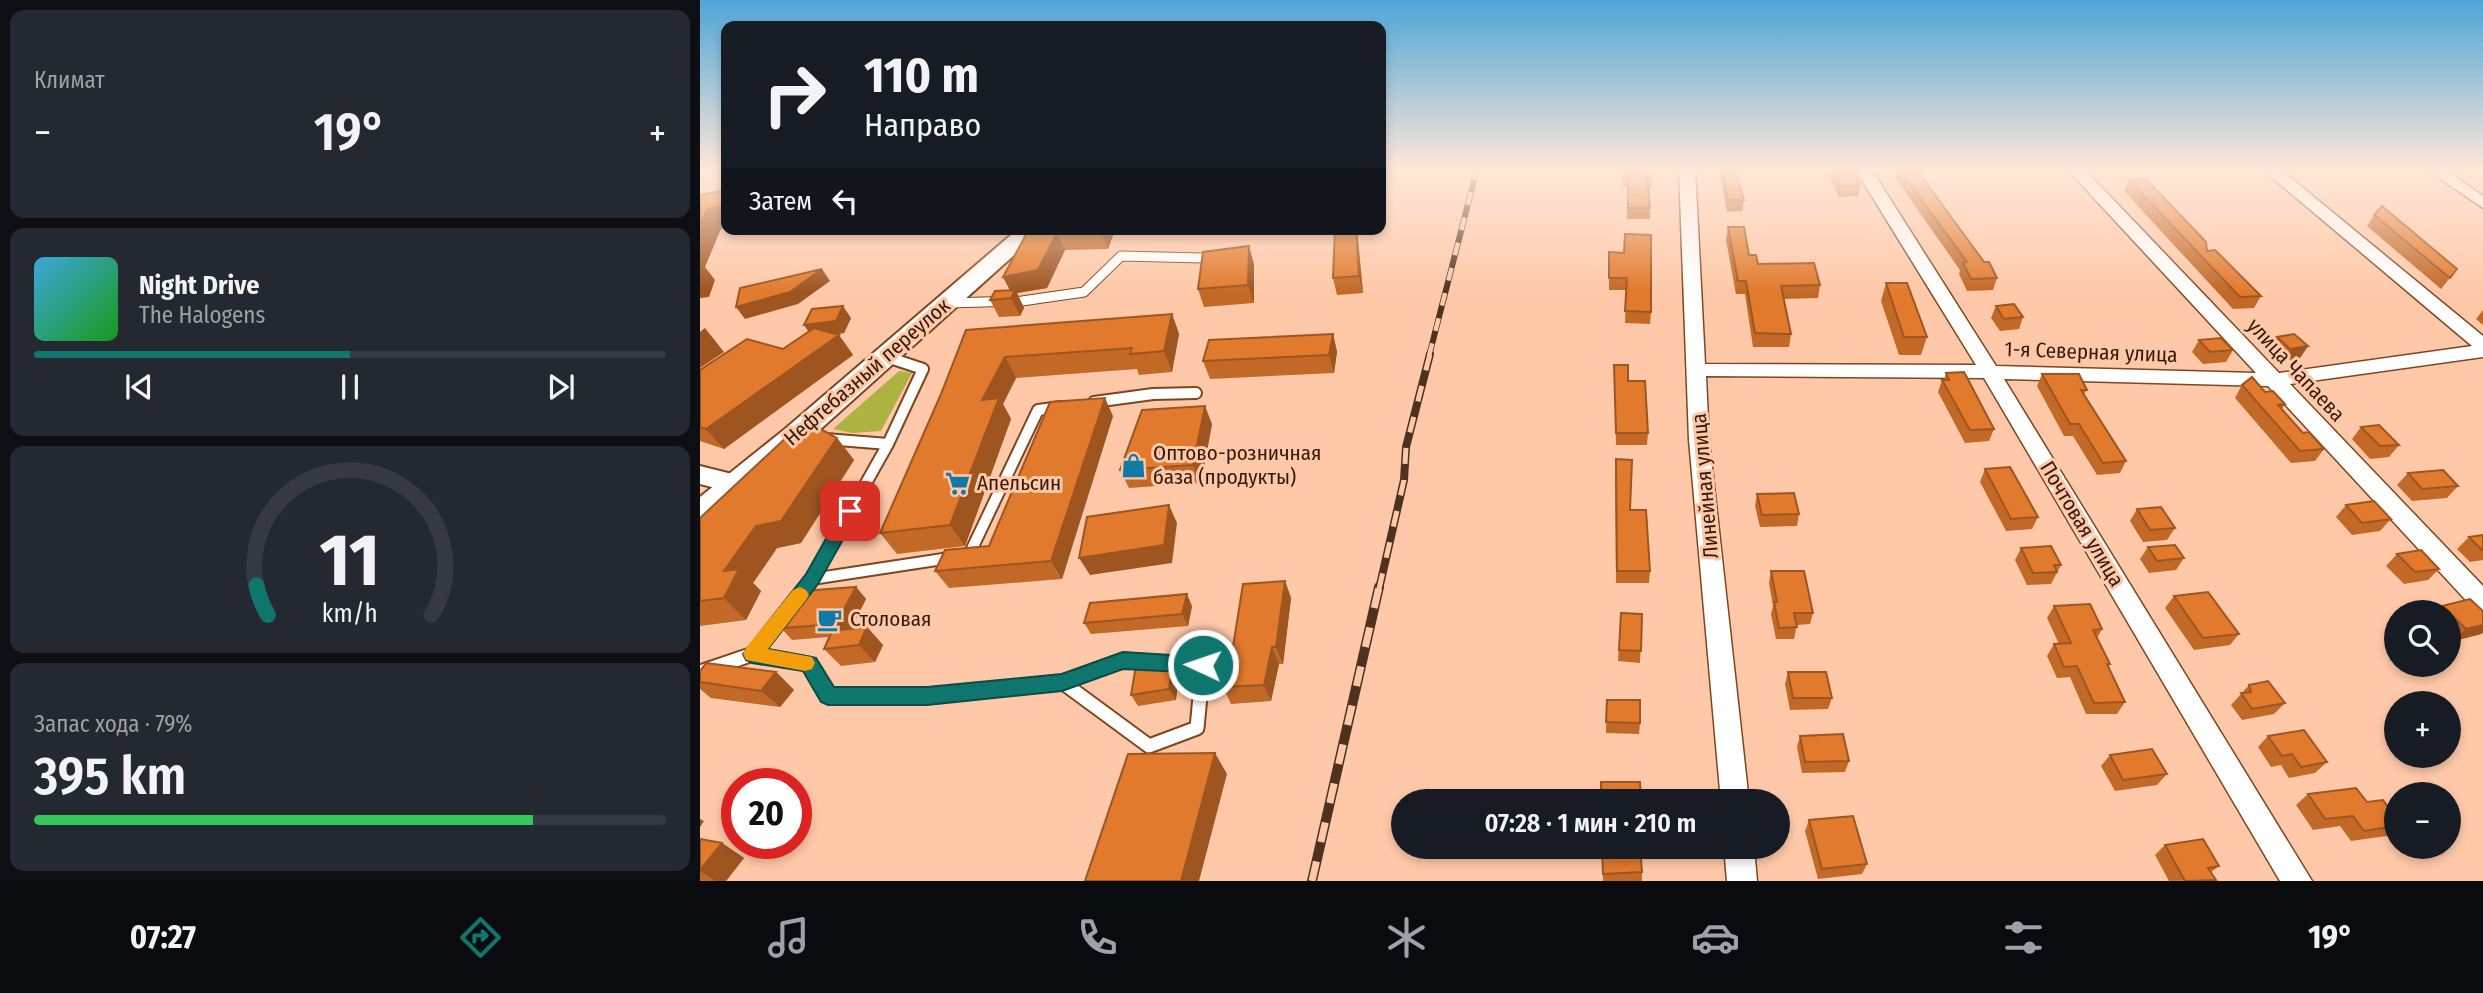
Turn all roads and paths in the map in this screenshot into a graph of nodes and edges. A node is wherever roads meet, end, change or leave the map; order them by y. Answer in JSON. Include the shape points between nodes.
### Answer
{"nodes":[{"id":1,"x":1689,"y":210,"type":"edge"},
{"id":2,"x":1889,"y":210,"type":"edge"},
{"id":3,"x":2114,"y":210,"type":"edge"},
{"id":4,"x":2319,"y":210,"type":"edge"},
{"id":5,"x":1025,"y":235,"type":"edge"},
{"id":6,"x":1202,"y":258,"type":"edge"},
{"id":7,"x":946,"y":303,"type":"junction"},
{"id":8,"x":2483,"y":348,"type":"edge"},
{"id":9,"x":884,"y":356,"type":"junction"},
{"id":10,"x":1696,"y":370,"type":"junction"},
{"id":11,"x":1990,"y":372,"type":"junction"},
{"id":12,"x":2274,"y":380,"type":"junction"},
{"id":13,"x":1196,"y":393,"type":"dead end"},
{"id":14,"x":794,"y":436,"type":"junction"},
{"id":15,"x":888,"y":444,"type":"junction"},
{"id":16,"x":700,"y":475,"type":"edge"},
{"id":17,"x":735,"y":484,"type":"junction"},
{"id":18,"x":700,"y":513,"type":"edge"},
{"id":19,"x":812,"y":579,"type":"junction"},
{"id":20,"x":2483,"y":602,"type":"edge"},
{"id":21,"x":752,"y":654,"type":"junction"},
{"id":22,"x":700,"y":672,"type":"edge"},
{"id":23,"x":1062,"y":682,"type":"junction"},
{"id":24,"x":1734,"y":789,"type":"edge"},
{"id":25,"x":1740,"y":859,"type":"edge"},
{"id":26,"x":1742,"y":881,"type":"edge"},
{"id":27,"x":2297,"y":881,"type":"edge"}],
"edges":[{"from":1,"to":10,"type":"street","name":"Линейная улица"},
{"from":2,"to":11,"type":"street","name":"Почтовая улица"},
{"from":3,"to":12,"type":"street","name":"улица Чапаева"},
{"from":4,"to":8,"type":"street"},
{"from":5,"to":7,"type":"main road","name":"Нефтебазный переулок"},
{"from":6,"to":7,"type":"lane","via":[[1121,257],[1084,292]]},
{"from":7,"to":9,"type":"main road","name":"Нефтебазный переулок"},
{"from":8,"to":12,"type":"street","name":"1-я Северная улица"},
{"from":9,"to":14,"type":"main road","name":"Нефтебазный переулок"},
{"from":9,"to":15,"type":"lane","via":[[923,369]]},
{"from":10,"to":11,"type":"street","name":"1-я Северная улица"},
{"from":10,"to":24,"type":"street","name":"Линейная улица"},
{"from":11,"to":12,"type":"street","name":"1-я Северная улица"},
{"from":11,"to":27,"type":"street","name":"Почтовая улица"},
{"from":12,"to":20,"type":"street","name":"улица Чапаева"},
{"from":13,"to":19,"type":"lane","via":[[1153,394],[1038,410],[969,555]]},
{"from":14,"to":15,"type":"lane"},
{"from":14,"to":17,"type":"main road","name":"Нефтебазный переулок"},
{"from":15,"to":19,"type":"lane"},
{"from":16,"to":17,"type":"street"},
{"from":17,"to":18,"type":"main road","name":"Нефтебазный переулок"},
{"from":19,"to":21,"type":"lane"},
{"from":21,"to":22,"type":"lane"},
{"from":21,"to":23,"type":"lane","via":[[809,664],[828,696],[927,696]]},
{"from":23,"to":23,"type":"lane","via":[[1149,747],[1196,729],[1203,665],[1123,660]]},
{"from":25,"to":26,"type":"street"}]}
